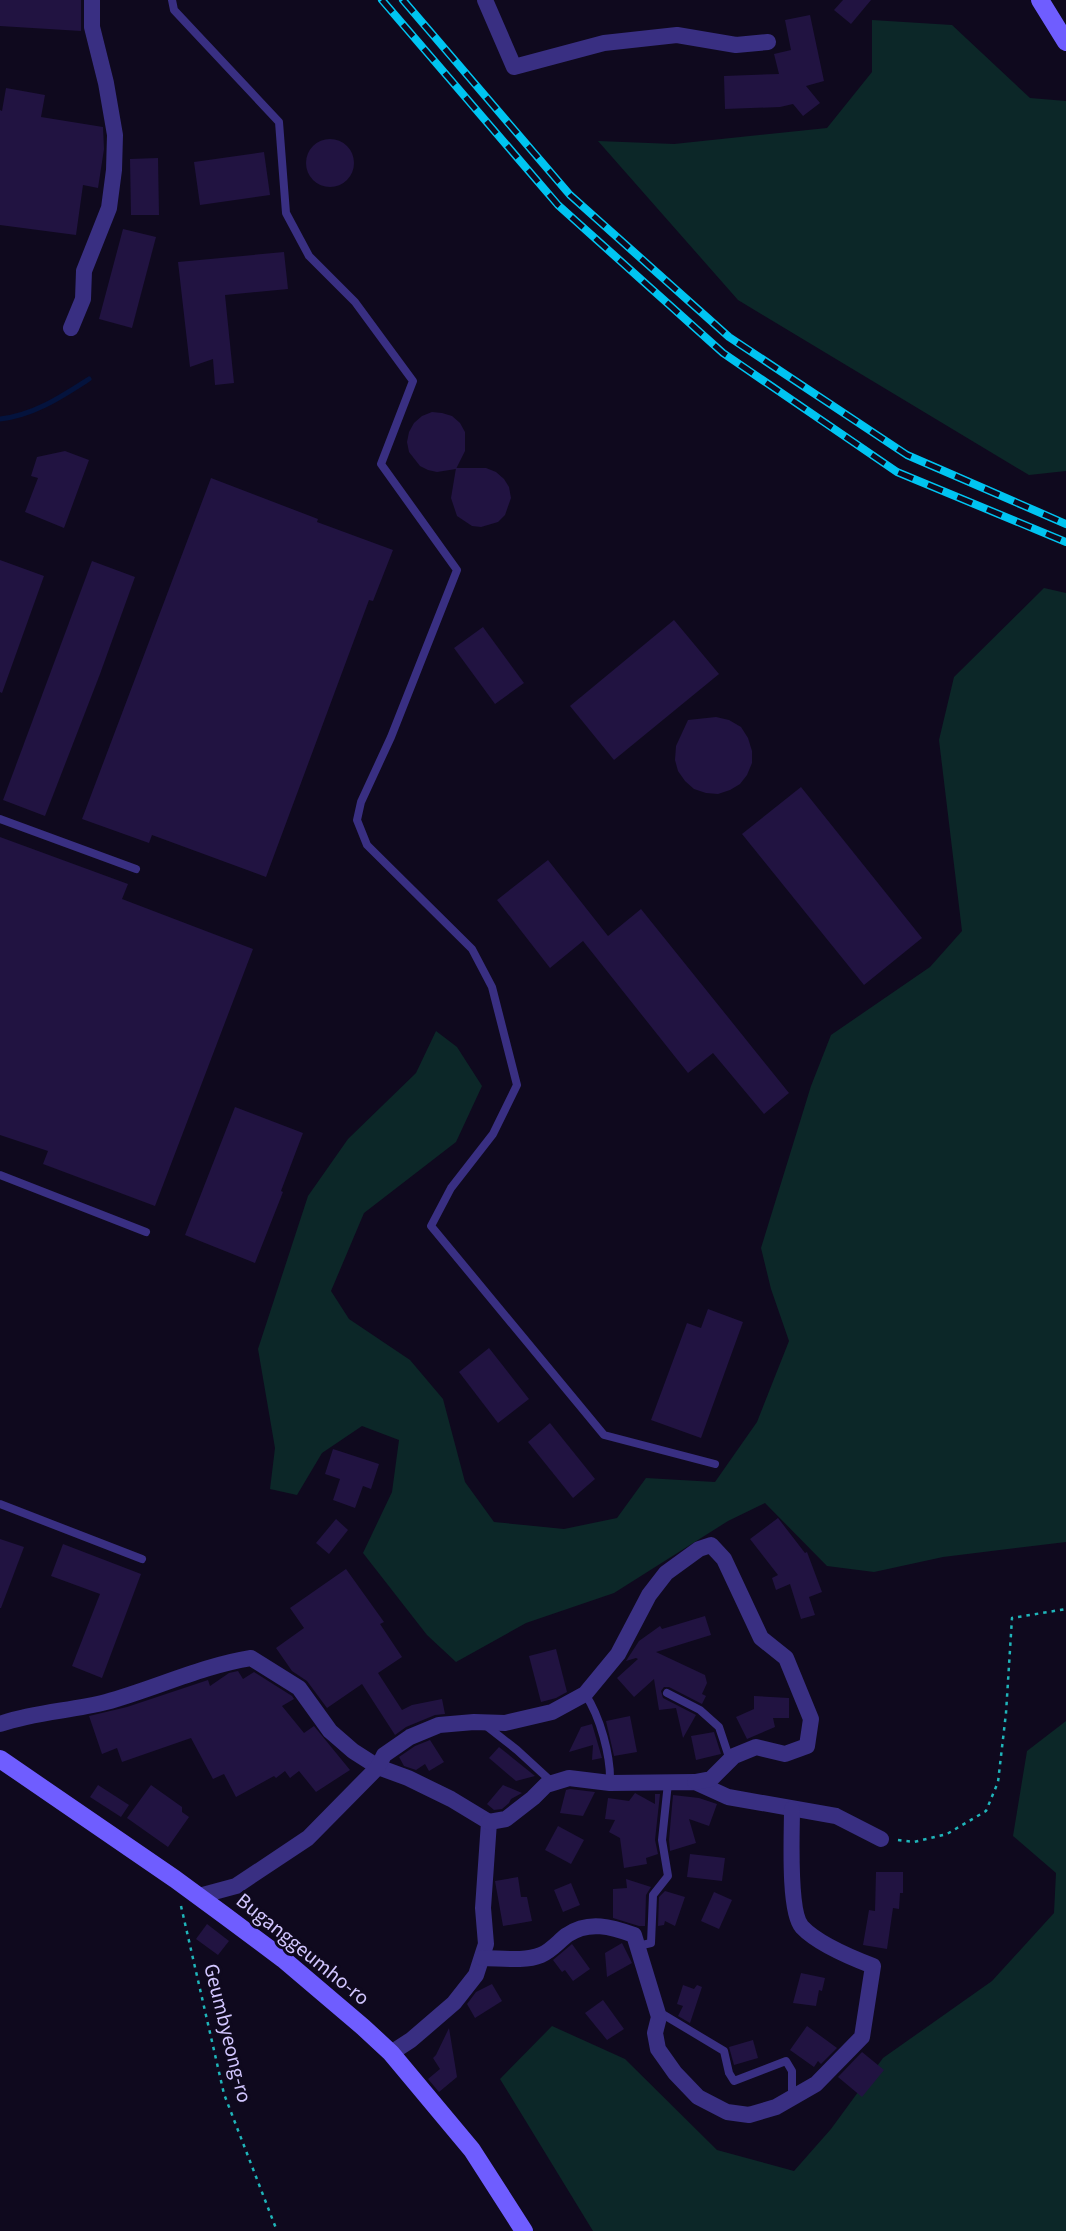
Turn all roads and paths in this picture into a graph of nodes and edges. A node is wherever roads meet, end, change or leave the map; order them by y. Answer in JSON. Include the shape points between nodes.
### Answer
{"nodes":[{"id":1,"x":92,"y":0,"type":"edge"},
{"id":2,"x":172,"y":0,"type":"edge"},
{"id":3,"x":485,"y":0,"type":"edge"},
{"id":4,"x":1040,"y":0,"type":"edge"},
{"id":5,"x":768,"y":42,"type":"dead end"},
{"id":6,"x":1066,"y":42,"type":"edge"},
{"id":7,"x":71,"y":328,"type":"dead end"},
{"id":8,"x":0,"y":819,"type":"edge"},
{"id":9,"x":136,"y":869,"type":"dead end"},
{"id":10,"x":0,"y":1175,"type":"edge"},
{"id":11,"x":146,"y":1232,"type":"dead end"},
{"id":12,"x":715,"y":1464,"type":"dead end"},
{"id":13,"x":0,"y":1504,"type":"edge"},
{"id":14,"x":142,"y":1559,"type":"dead end"},
{"id":15,"x":1066,"y":1609,"type":"edge"},
{"id":16,"x":584,"y":1693,"type":"junction"},
{"id":17,"x":667,"y":1693,"type":"dead end"},
{"id":18,"x":482,"y":1722,"type":"junction"},
{"id":19,"x":0,"y":1724,"type":"edge"},
{"id":20,"x":0,"y":1759,"type":"edge"},
{"id":21,"x":730,"y":1760,"type":"junction"},
{"id":22,"x":377,"y":1767,"type":"junction"},
{"id":23,"x":695,"y":1782,"type":"junction"},
{"id":24,"x":553,"y":1783,"type":"junction"},
{"id":25,"x":610,"y":1783,"type":"junction"},
{"id":26,"x":668,"y":1783,"type":"junction"},
{"id":27,"x":792,"y":1809,"type":"junction"},
{"id":28,"x":489,"y":1822,"type":"junction"},
{"id":29,"x":881,"y":1839,"type":"joint"},
{"id":30,"x":199,"y":1896,"type":"junction"},
{"id":31,"x":181,"y":1906,"type":"dead end"},
{"id":32,"x":638,"y":1946,"type":"junction"},
{"id":33,"x":482,"y":1958,"type":"junction"},
{"id":34,"x":659,"y":2017,"type":"junction"},
{"id":35,"x":391,"y":2053,"type":"junction"},
{"id":36,"x":792,"y":2097,"type":"junction"},
{"id":37,"x":277,"y":2231,"type":"edge"},
{"id":38,"x":524,"y":2231,"type":"edge"}],
"edges":[{"from":1,"to":7,"type":"street","via":[[92,27],[115,135],[114,170],[109,208],[84,271],[83,299]]},
{"from":2,"to":12,"type":"lane","via":[[174,10],[279,121],[286,213],[309,256],[355,302],[413,381],[381,464],[457,570],[357,820],[367,845],[472,949],[492,987],[517,1085],[493,1134],[451,1188],[431,1226],[604,1435]]},
{"from":3,"to":5,"type":"street","via":[[514,67],[604,43],[677,35],[736,45]]},
{"from":4,"to":6,"type":"street"},
{"from":8,"to":9,"type":"lane"},
{"from":10,"to":11,"type":"lane"},
{"from":13,"to":14,"type":"lane"},
{"from":15,"to":29,"type":"path","via":[[1012,1618],[998,1782],[986,1811],[947,1833],[914,1842]]},
{"from":16,"to":18,"type":"street","via":[[552,1712],[505,1723]]},
{"from":16,"to":21,"type":"street","via":[[618,1654],[666,1573],[711,1545],[724,1559],[761,1638],[786,1658],[811,1719],[807,1746],[785,1754],[756,1746]]},
{"from":16,"to":25,"type":"lane","via":[[594,1708]]},
{"from":17,"to":21,"type":"lane","via":[[700,1710],[719,1727]]},
{"from":18,"to":22,"type":"street","via":[[439,1725],[420,1733],[384,1755]]},
{"from":18,"to":24,"type":"lane"},
{"from":19,"to":22,"type":"street","via":[[105,1702],[251,1658],[299,1688],[330,1731]]},
{"from":20,"to":30,"type":"street","name":"Buganggeumho-ro"},
{"from":21,"to":23,"type":"street","via":[[711,1779]]},
{"from":22,"to":28,"type":"street","via":[[451,1799]]},
{"from":22,"to":30,"type":"street","via":[[308,1839],[236,1885]]},
{"from":23,"to":26,"type":"street"},
{"from":23,"to":27,"type":"street","via":[[728,1797]]},
{"from":24,"to":25,"type":"street","via":[[569,1778]]},
{"from":24,"to":28,"type":"street","via":[[506,1819]]},
{"from":25,"to":26,"type":"street"},
{"from":26,"to":32,"type":"lane","via":[[662,1840],[668,1876],[653,1895],[650,1943]]},
{"from":27,"to":29,"type":"street","via":[[836,1816]]},
{"from":27,"to":36,"type":"street","via":[[794,1910],[801,1926],[838,1952],[873,1966],[862,2038],[816,2084]]},
{"from":28,"to":33,"type":"street"},
{"from":30,"to":35,"type":"street","name":"Buganggeumho-ro","via":[[283,1959]]},
{"from":31,"to":37,"type":"path","name":"Geumbyeong-ro","via":[[224,2094]]},
{"from":32,"to":33,"type":"street","via":[[634,1936],[610,1926],[583,1927],[542,1955]]},
{"from":32,"to":34,"type":"street"},
{"from":33,"to":35,"type":"street","via":[[476,1975],[454,2003]]},
{"from":34,"to":36,"type":"street","via":[[658,2049],[698,2097],[727,2112],[749,2115]]},
{"from":34,"to":36,"type":"lane","via":[[664,2015],[724,2051],[734,2081],[786,2061],[792,2071]]},
{"from":35,"to":38,"type":"street","name":"Buganggeumho-ro","via":[[472,2150]]}]}
